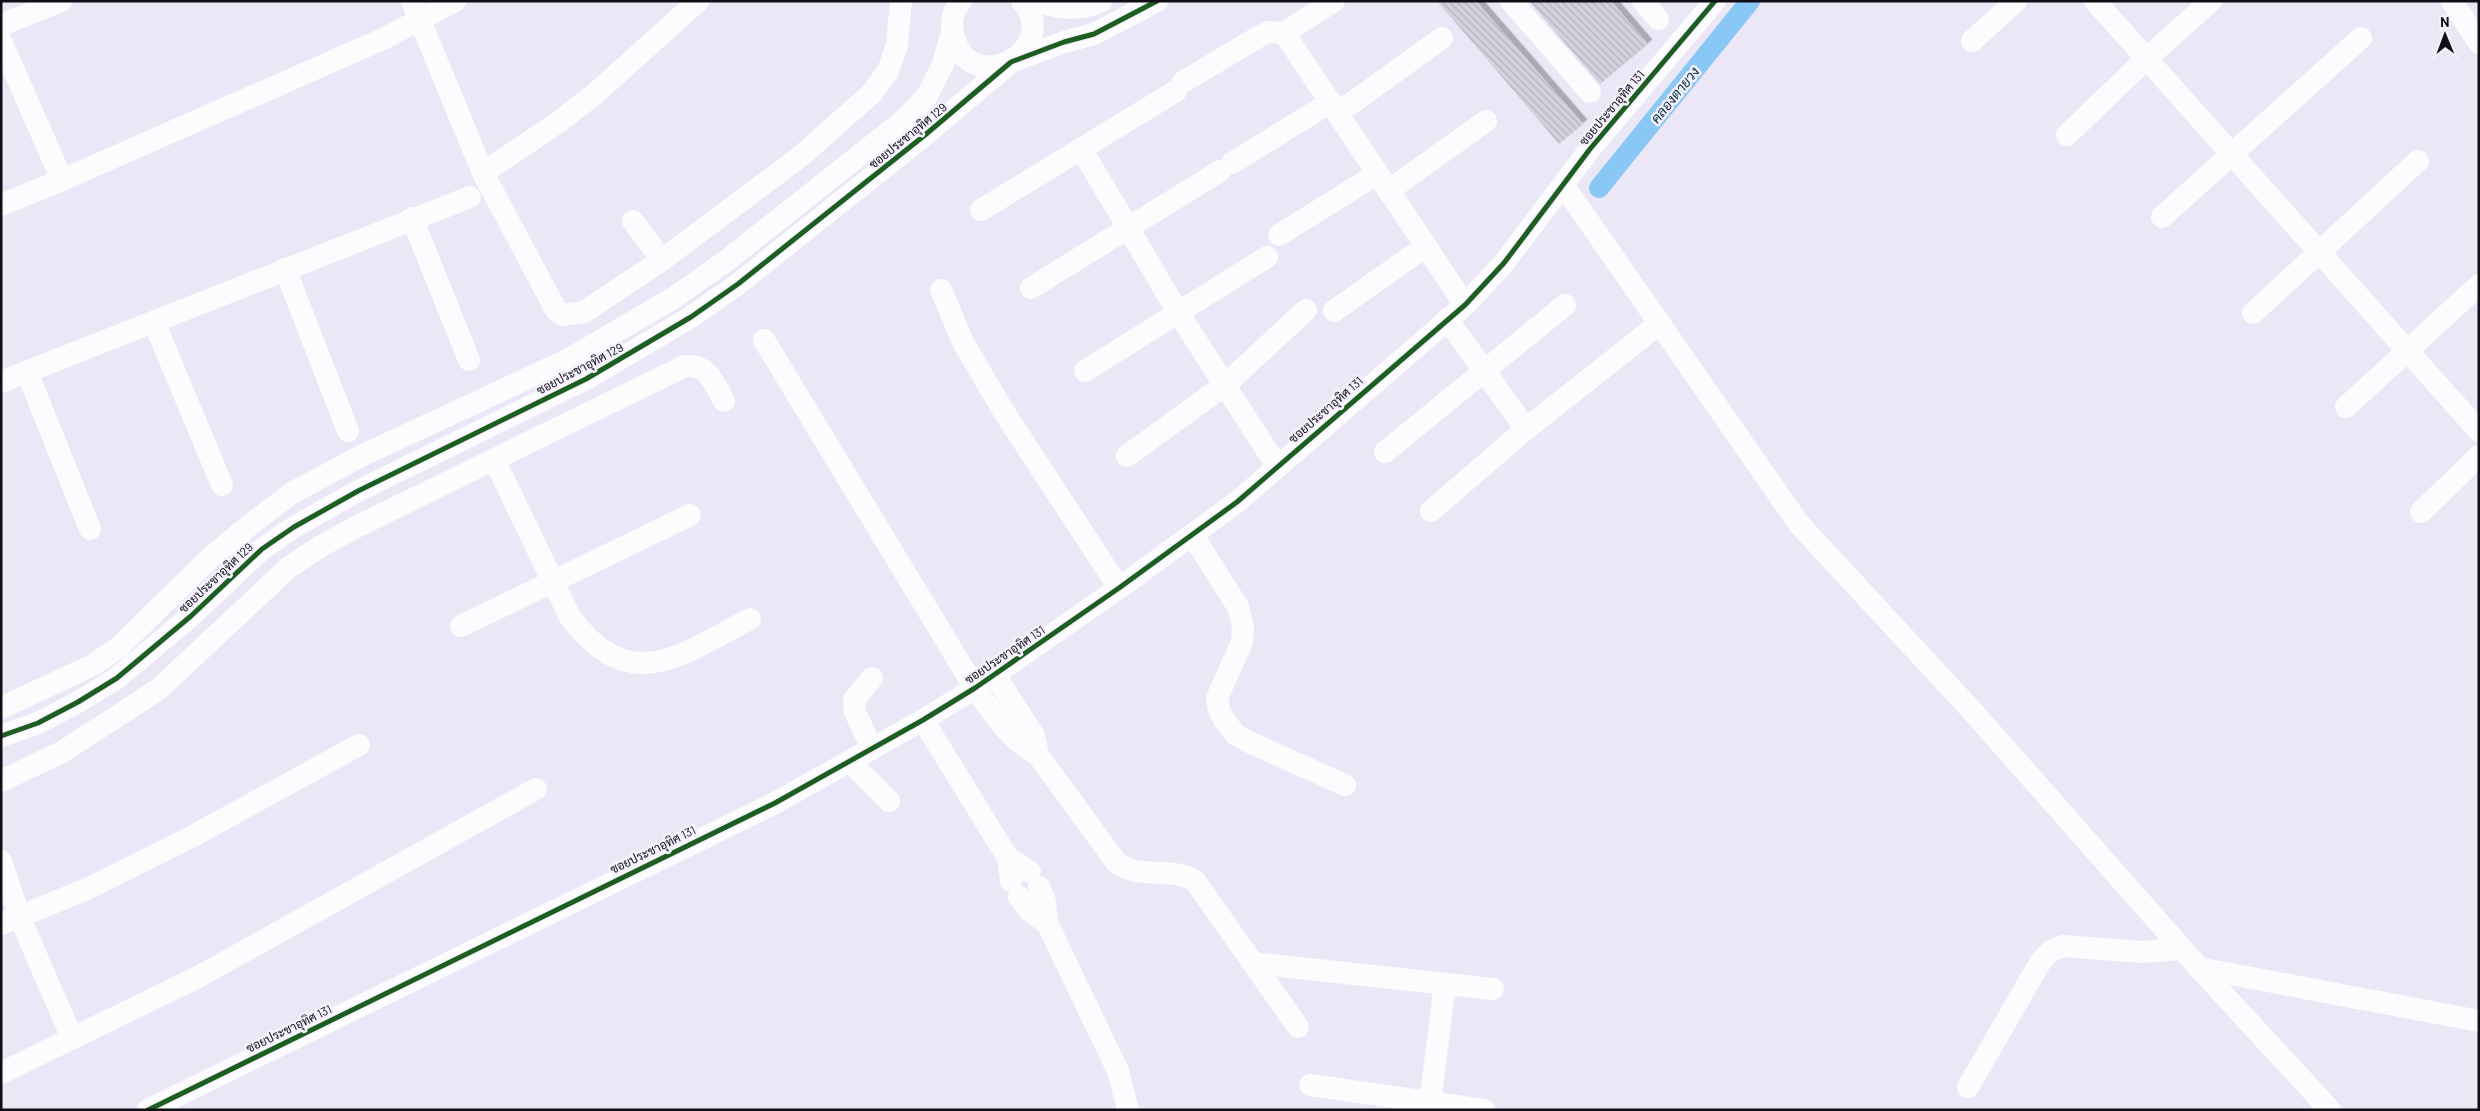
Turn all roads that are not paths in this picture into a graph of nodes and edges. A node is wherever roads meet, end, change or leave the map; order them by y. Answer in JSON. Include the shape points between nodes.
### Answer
{"nodes":[{"id":1,"x":61,"y":1,"type":"edge"},
{"id":2,"x":455,"y":1,"type":"edge"},
{"id":3,"x":698,"y":1,"type":"edge"},
{"id":4,"x":901,"y":1,"type":"edge"},
{"id":5,"x":1022,"y":1,"type":"edge"},
{"id":6,"x":1036,"y":1,"type":"edge"},
{"id":7,"x":1101,"y":1,"type":"edge"},
{"id":8,"x":1157,"y":1,"type":"edge"},
{"id":9,"x":1334,"y":1,"type":"edge"},
{"id":10,"x":1511,"y":1,"type":"edge"},
{"id":11,"x":1642,"y":1,"type":"edge"},
{"id":12,"x":1714,"y":1,"type":"edge"},
{"id":13,"x":2016,"y":1,"type":"edge"},
{"id":14,"x":2095,"y":1,"type":"edge"},
{"id":15,"x":2211,"y":1,"type":"edge"},
{"id":16,"x":2452,"y":1,"type":"edge"},
{"id":17,"x":417,"y":11,"type":"edge"},
{"id":18,"x":954,"y":13,"type":"edge"},
{"id":19,"x":1658,"y":20,"type":"dead end"},
{"id":20,"x":1,"y":25,"type":"edge"},
{"id":21,"x":1284,"y":33,"type":"junction"},
{"id":22,"x":1442,"y":38,"type":"dead end"},
{"id":23,"x":2362,"y":38,"type":"dead end"},
{"id":24,"x":1,"y":41,"type":"edge"},
{"id":25,"x":1972,"y":41,"type":"dead end"},
{"id":26,"x":2479,"y":43,"type":"edge"},
{"id":27,"x":2146,"y":58,"type":"junction"},
{"id":28,"x":1010,"y":62,"type":"junction"},
{"id":29,"x":1590,"y":92,"type":"dead end"},
{"id":30,"x":1334,"y":108,"type":"junction"},
{"id":31,"x":1486,"y":121,"type":"dead end"},
{"id":32,"x":2066,"y":135,"type":"dead end"},
{"id":33,"x":1082,"y":150,"type":"junction"},
{"id":34,"x":2231,"y":154,"type":"junction"},
{"id":35,"x":2418,"y":161,"type":"dead end"},
{"id":36,"x":483,"y":173,"type":"junction"},
{"id":37,"x":62,"y":180,"type":"junction"},
{"id":38,"x":1383,"y":183,"type":"junction"},
{"id":39,"x":1564,"y":186,"type":"junction"},
{"id":40,"x":470,"y":197,"type":"dead end"},
{"id":41,"x":1,"y":206,"type":"edge"},
{"id":42,"x":981,"y":210,"type":"dead end"},
{"id":43,"x":2162,"y":217,"type":"dead end"},
{"id":44,"x":412,"y":218,"type":"junction"},
{"id":45,"x":633,"y":221,"type":"dead end"},
{"id":46,"x":1126,"y":228,"type":"junction"},
{"id":47,"x":1279,"y":235,"type":"dead end"},
{"id":48,"x":1426,"y":246,"type":"junction"},
{"id":49,"x":2319,"y":252,"type":"junction"},
{"id":50,"x":1267,"y":257,"type":"dead end"},
{"id":51,"x":662,"y":260,"type":"junction"},
{"id":52,"x":285,"y":268,"type":"junction"},
{"id":53,"x":2479,"y":284,"type":"edge"},
{"id":54,"x":1031,"y":288,"type":"dead end"},
{"id":55,"x":941,"y":290,"type":"dead end"},
{"id":56,"x":1465,"y":305,"type":"junction"},
{"id":57,"x":1565,"y":305,"type":"dead end"},
{"id":58,"x":1306,"y":310,"type":"dead end"},
{"id":59,"x":1334,"y":310,"type":"dead end"},
{"id":60,"x":2253,"y":313,"type":"dead end"},
{"id":61,"x":1178,"y":314,"type":"junction"},
{"id":62,"x":1448,"y":319,"type":"junction"},
{"id":63,"x":154,"y":322,"type":"junction"},
{"id":64,"x":1660,"y":323,"type":"junction"},
{"id":65,"x":764,"y":340,"type":"dead end"},
{"id":66,"x":2407,"y":350,"type":"junction"},
{"id":67,"x":469,"y":360,"type":"dead end"},
{"id":68,"x":1484,"y":370,"type":"junction"},
{"id":69,"x":1085,"y":371,"type":"dead end"},
{"id":70,"x":26,"y":372,"type":"junction"},
{"id":71,"x":1,"y":382,"type":"edge"},
{"id":72,"x":1226,"y":384,"type":"junction"},
{"id":73,"x":724,"y":401,"type":"dead end"},
{"id":74,"x":2346,"y":408,"type":"dead end"},
{"id":75,"x":446,"y":419,"type":"junction"},
{"id":76,"x":348,"y":430,"type":"dead end"},
{"id":77,"x":1526,"y":430,"type":"junction"},
{"id":78,"x":2479,"y":430,"type":"edge"},
{"id":79,"x":460,"y":441,"type":"junction"},
{"id":80,"x":1384,"y":452,"type":"dead end"},
{"id":81,"x":1127,"y":456,"type":"dead end"},
{"id":82,"x":2479,"y":456,"type":"edge"},
{"id":83,"x":494,"y":459,"type":"junction"},
{"id":84,"x":1277,"y":466,"type":"junction"},
{"id":85,"x":222,"y":485,"type":"dead end"},
{"id":86,"x":1431,"y":511,"type":"dead end"},
{"id":87,"x":2421,"y":512,"type":"dead end"},
{"id":88,"x":690,"y":515,"type":"dead end"},
{"id":89,"x":90,"y":529,"type":"dead end"},
{"id":90,"x":1193,"y":536,"type":"junction"},
{"id":91,"x":553,"y":582,"type":"junction"},
{"id":92,"x":1119,"y":588,"type":"junction"},
{"id":93,"x":750,"y":619,"type":"dead end"},
{"id":94,"x":460,"y":626,"type":"dead end"},
{"id":95,"x":995,"y":675,"type":"junction"},
{"id":96,"x":872,"y":678,"type":"dead end"},
{"id":97,"x":975,"y":688,"type":"junction"},
{"id":98,"x":1,"y":708,"type":"edge"},
{"id":99,"x":923,"y":720,"type":"junction"},
{"id":100,"x":1,"y":736,"type":"edge"},
{"id":101,"x":359,"y":745,"type":"dead end"},
{"id":102,"x":872,"y":749,"type":"junction"},
{"id":103,"x":1038,"y":755,"type":"junction"},
{"id":104,"x":850,"y":762,"type":"junction"},
{"id":105,"x":1,"y":781,"type":"edge"},
{"id":106,"x":1345,"y":785,"type":"dead end"},
{"id":107,"x":536,"y":789,"type":"dead end"},
{"id":108,"x":890,"y":801,"type":"dead end"},
{"id":109,"x":1,"y":861,"type":"edge"},
{"id":110,"x":10,"y":921,"type":"edge"},
{"id":111,"x":2182,"y":949,"type":"junction"},
{"id":112,"x":1253,"y":964,"type":"junction"},
{"id":113,"x":2199,"y":968,"type":"junction"},
{"id":114,"x":1445,"y":984,"type":"junction"},
{"id":115,"x":1493,"y":989,"type":"dead end"},
{"id":116,"x":2479,"y":1022,"type":"edge"},
{"id":117,"x":1298,"y":1027,"type":"dead end"},
{"id":118,"x":72,"y":1038,"type":"junction"},
{"id":119,"x":1,"y":1073,"type":"edge"},
{"id":120,"x":1310,"y":1085,"type":"dead end"},
{"id":121,"x":1968,"y":1087,"type":"dead end"},
{"id":122,"x":1430,"y":1106,"type":"edge"},
{"id":123,"x":148,"y":1110,"type":"edge"},
{"id":124,"x":1128,"y":1110,"type":"edge"},
{"id":125,"x":1484,"y":1110,"type":"edge"},
{"id":126,"x":2330,"y":1110,"type":"edge"}],
"edges":[{"from":1,"to":20,"type":"street"},
{"from":2,"to":17,"type":"street"},
{"from":3,"to":36,"type":"street","via":[[596,93]]},
{"from":4,"to":51,"type":"street","via":[[897,45],[888,71],[872,93],[801,156]]},
{"from":5,"to":28,"type":"street","name":"ซอยประชาอุทิศ 129","via":[[1031,17],[1032,30],[1021,54]]},
{"from":6,"to":7,"type":"street","via":[[1060,8],[1080,8]]},
{"from":8,"to":28,"type":"street","name":"ซอยประชาอุทิศ 129","via":[[1094,34]]},
{"from":9,"to":21,"type":"street"},
{"from":10,"to":29,"type":"street"},
{"from":11,"to":19,"type":"street"},
{"from":12,"to":39,"type":"street","name":"ซอยประชาอุทิศ 131","via":[[1590,149]]},
{"from":13,"to":25,"type":"street"},
{"from":14,"to":27,"type":"street"},
{"from":15,"to":27,"type":"street"},
{"from":16,"to":26,"type":"street"},
{"from":17,"to":36,"type":"street"},
{"from":17,"to":37,"type":"street"},
{"from":18,"to":28,"type":"street","name":"ซอยประชาอุทิศ 129","via":[[959,48],[973,62],[998,66]]},
{"from":18,"to":75,"type":"street","name":"ซอยประชาอุทิศ 129","via":[[943,64],[927,96],[904,120],[726,262],[618,332]]},
{"from":21,"to":30,"type":"street"},
{"from":21,"to":33,"type":"street","via":[[1268,32],[1260,36]]},
{"from":22,"to":30,"type":"street"},
{"from":23,"to":34,"type":"street"},
{"from":24,"to":37,"type":"street"},
{"from":27,"to":32,"type":"street"},
{"from":27,"to":34,"type":"street"},
{"from":28,"to":79,"type":"street","name":"ซอยประชาอุทิศ 129","via":[[925,135],[738,284],[691,317],[586,379]]},
{"from":30,"to":38,"type":"street"},
{"from":30,"to":46,"type":"street","via":[[1226,167]]},
{"from":31,"to":38,"type":"street"},
{"from":33,"to":42,"type":"street"},
{"from":33,"to":46,"type":"street"},
{"from":34,"to":43,"type":"street"},
{"from":34,"to":49,"type":"street"},
{"from":35,"to":49,"type":"street"},
{"from":36,"to":51,"type":"street","via":[[556,310],[563,315],[584,312]]},
{"from":37,"to":41,"type":"street"},
{"from":38,"to":47,"type":"street"},
{"from":38,"to":48,"type":"street"},
{"from":39,"to":56,"type":"street","name":"ซอยประชาอุทิศ 131","via":[[1504,263]]},
{"from":39,"to":64,"type":"street"},
{"from":40,"to":44,"type":"street"},
{"from":44,"to":52,"type":"street"},
{"from":44,"to":67,"type":"street"},
{"from":45,"to":51,"type":"street"},
{"from":46,"to":54,"type":"street"},
{"from":46,"to":61,"type":"street"},
{"from":48,"to":56,"type":"street"},
{"from":48,"to":59,"type":"street"},
{"from":49,"to":60,"type":"street"},
{"from":49,"to":66,"type":"street"},
{"from":50,"to":61,"type":"street"},
{"from":52,"to":63,"type":"street"},
{"from":52,"to":76,"type":"street"},
{"from":53,"to":66,"type":"street"},
{"from":55,"to":92,"type":"street","via":[[963,342],[1004,412]]},
{"from":56,"to":62,"type":"street","name":"ซอยประชาอุทิศ 131"},
{"from":57,"to":68,"type":"street"},
{"from":58,"to":72,"type":"street"},
{"from":61,"to":69,"type":"street"},
{"from":61,"to":72,"type":"street"},
{"from":62,"to":68,"type":"street"},
{"from":62,"to":84,"type":"street","name":"ซอยประชาอุทิศ 131"},
{"from":63,"to":70,"type":"street"},
{"from":63,"to":85,"type":"street"},
{"from":64,"to":77,"type":"street"},
{"from":64,"to":111,"type":"street","via":[[1799,524],[1974,713]]},
{"from":65,"to":97,"type":"street"},
{"from":66,"to":74,"type":"street"},
{"from":66,"to":78,"type":"street"},
{"from":68,"to":77,"type":"street"},
{"from":68,"to":80,"type":"street"},
{"from":70,"to":71,"type":"street"},
{"from":70,"to":89,"type":"street"},
{"from":72,"to":81,"type":"street"},
{"from":72,"to":84,"type":"street"},
{"from":73,"to":83,"type":"street","via":[[703,369],[685,366]]},
{"from":75,"to":79,"type":"street"},
{"from":75,"to":98,"type":"street","name":"ซอยประชาอุทิศ 129","via":[[361,456],[292,493],[212,557],[119,647],[93,665]]},
{"from":77,"to":86,"type":"street"},
{"from":79,"to":100,"type":"street","name":"ซอยประชาอุทิศ 129","via":[[358,491],[294,527],[262,548],[191,616],[117,678],[38,723]]},
{"from":82,"to":87,"type":"street"},
{"from":83,"to":91,"type":"street"},
{"from":83,"to":105,"type":"street","via":[[322,546],[288,568],[159,688],[62,752]]},
{"from":84,"to":90,"type":"street","name":"ซอยประชาอุทิศ 131"},
{"from":88,"to":91,"type":"street"},
{"from":90,"to":92,"type":"street","name":"ซอยประชาอุทิศ 131"},
{"from":90,"to":106,"type":"street","via":[[1238,607],[1243,626],[1242,642],[1217,698],[1225,721],[1235,734],[1251,743]]},
{"from":91,"to":93,"type":"street","via":[[583,635],[618,658],[636,662],[659,663],[676,657]]},
{"from":91,"to":94,"type":"street"},
{"from":92,"to":95,"type":"street","name":"ซอยประชาอุทิศ 131"},
{"from":95,"to":97,"type":"street","name":"ซอยประชาอุทิศ 131"},
{"from":95,"to":103,"type":"street","via":[[1034,736]]},
{"from":96,"to":102,"type":"street","via":[[854,700],[855,712]]},
{"from":97,"to":99,"type":"street","name":"ซอยประชาอุทิศ 131"},
{"from":97,"to":103,"type":"street","via":[[1010,736]]},
{"from":99,"to":102,"type":"street","name":"ซอยประชาอุทิศ 131"},
{"from":99,"to":124,"type":"street","via":[[1025,884],[1030,911],[1047,923],[1118,1071]]},
{"from":101,"to":110,"type":"street","via":[[193,836],[87,889]]},
{"from":102,"to":104,"type":"street","name":"ซอยประชาอุทิศ 131"},
{"from":103,"to":112,"type":"street","via":[[1116,862],[1124,869],[1185,875],[1195,882]]},
{"from":104,"to":108,"type":"street"},
{"from":104,"to":123,"type":"street","name":"ซอยประชาอุทิศ 131","via":[[775,803]]},
{"from":107,"to":118,"type":"street","via":[[198,977]]},
{"from":109,"to":110,"type":"street"},
{"from":110,"to":118,"type":"street"},
{"from":111,"to":113,"type":"street"},
{"from":111,"to":121,"type":"street","via":[[2142,952],[2063,946],[2051,951],[2041,961]]},
{"from":112,"to":114,"type":"street"},
{"from":112,"to":117,"type":"street"},
{"from":113,"to":116,"type":"street"},
{"from":113,"to":126,"type":"street"},
{"from":114,"to":115,"type":"street"},
{"from":114,"to":122,"type":"street"},
{"from":118,"to":119,"type":"street"},
{"from":120,"to":122,"type":"street"},
{"from":122,"to":125,"type":"street"}]}
